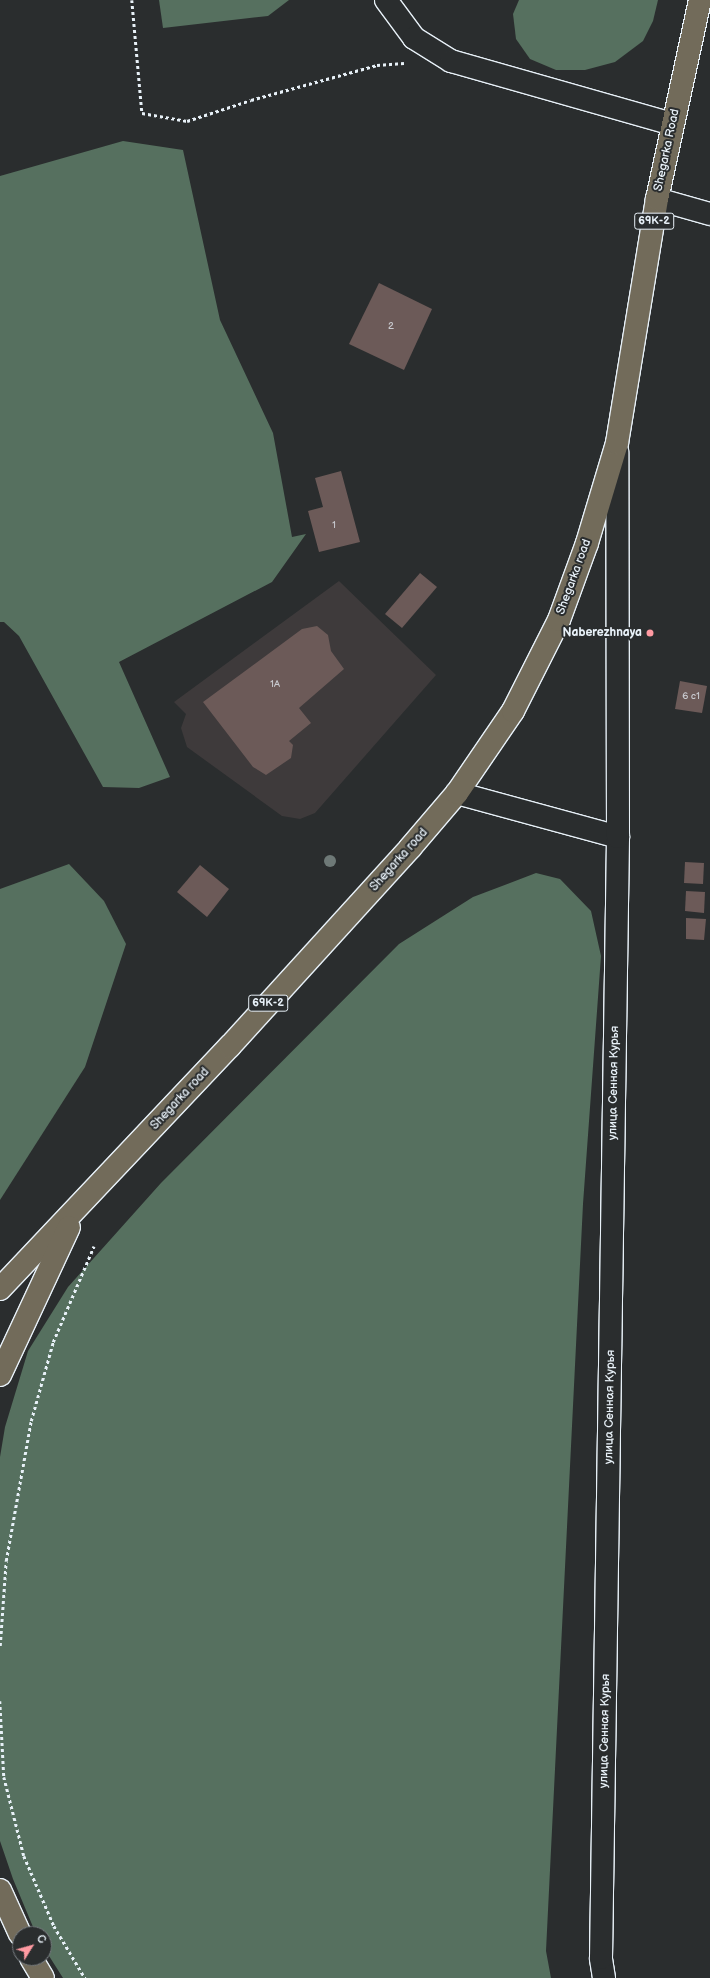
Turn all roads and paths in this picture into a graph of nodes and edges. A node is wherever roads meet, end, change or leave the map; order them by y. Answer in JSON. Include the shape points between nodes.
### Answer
{"nodes":[{"id":1,"x":132,"y":0,"type":"edge"},
{"id":2,"x":386,"y":0,"type":"edge"},
{"id":3,"x":700,"y":0,"type":"edge"},
{"id":4,"x":407,"y":63,"type":"dead end"},
{"id":5,"x":672,"y":124,"type":"junction"},
{"id":6,"x":657,"y":199,"type":"junction"},
{"id":7,"x":710,"y":214,"type":"edge"},
{"id":8,"x":617,"y":443,"type":"junction"},
{"id":9,"x":457,"y":794,"type":"junction"},
{"id":10,"x":618,"y":837,"type":"junction"},
{"id":11,"x":76,"y":1210,"type":"junction"},
{"id":12,"x":94,"y":1246,"type":"dead end"},
{"id":13,"x":0,"y":1289,"type":"edge"},
{"id":14,"x":0,"y":1375,"type":"edge"},
{"id":15,"x":0,"y":1646,"type":"edge"},
{"id":16,"x":0,"y":1701,"type":"edge"},
{"id":17,"x":0,"y":1890,"type":"edge"},
{"id":18,"x":16,"y":1926,"type":"edge"},
{"id":19,"x":36,"y":1966,"type":"edge"},
{"id":20,"x":43,"y":1978,"type":"edge"},
{"id":21,"x":85,"y":1978,"type":"edge"},
{"id":22,"x":604,"y":1978,"type":"edge"}],
"edges":[{"from":1,"to":4,"type":"path","via":[[142,113],[187,121],[251,100],[377,65]]},
{"from":2,"to":5,"type":"street","via":[[414,38],[451,61]]},
{"from":3,"to":5,"type":"main road","name":"Shegarka Road","number":"69К-2"},
{"from":5,"to":6,"type":"main road","name":"Shegarka Road","number":"69К-2"},
{"from":6,"to":7,"type":"street"},
{"from":6,"to":8,"type":"main road","name":"Shegarka Road","number":"69К-2"},
{"from":8,"to":9,"type":"main road","name":"Shegarka road","number":"69К-2","via":[[587,543],[556,627],[513,711]]},
{"from":8,"to":10,"type":"street","name":"улица Сенная Курья"},
{"from":9,"to":10,"type":"street"},
{"from":9,"to":11,"type":"main road","name":"Shegarka road","number":"69К-2","via":[[272,999]]},
{"from":10,"to":22,"type":"street","name":"улица Сенная Курья","via":[[601,1958]]},
{"from":11,"to":13,"type":"main road","name":"Shegarka road"},
{"from":11,"to":14,"type":"main road"},
{"from":12,"to":15,"type":"path","via":[[54,1342],[31,1421],[6,1561]]},
{"from":16,"to":21,"type":"path","via":[[4,1778],[24,1856],[54,1926]]},
{"from":17,"to":18,"type":"main road"},
{"from":19,"to":20,"type":"main road"}]}
